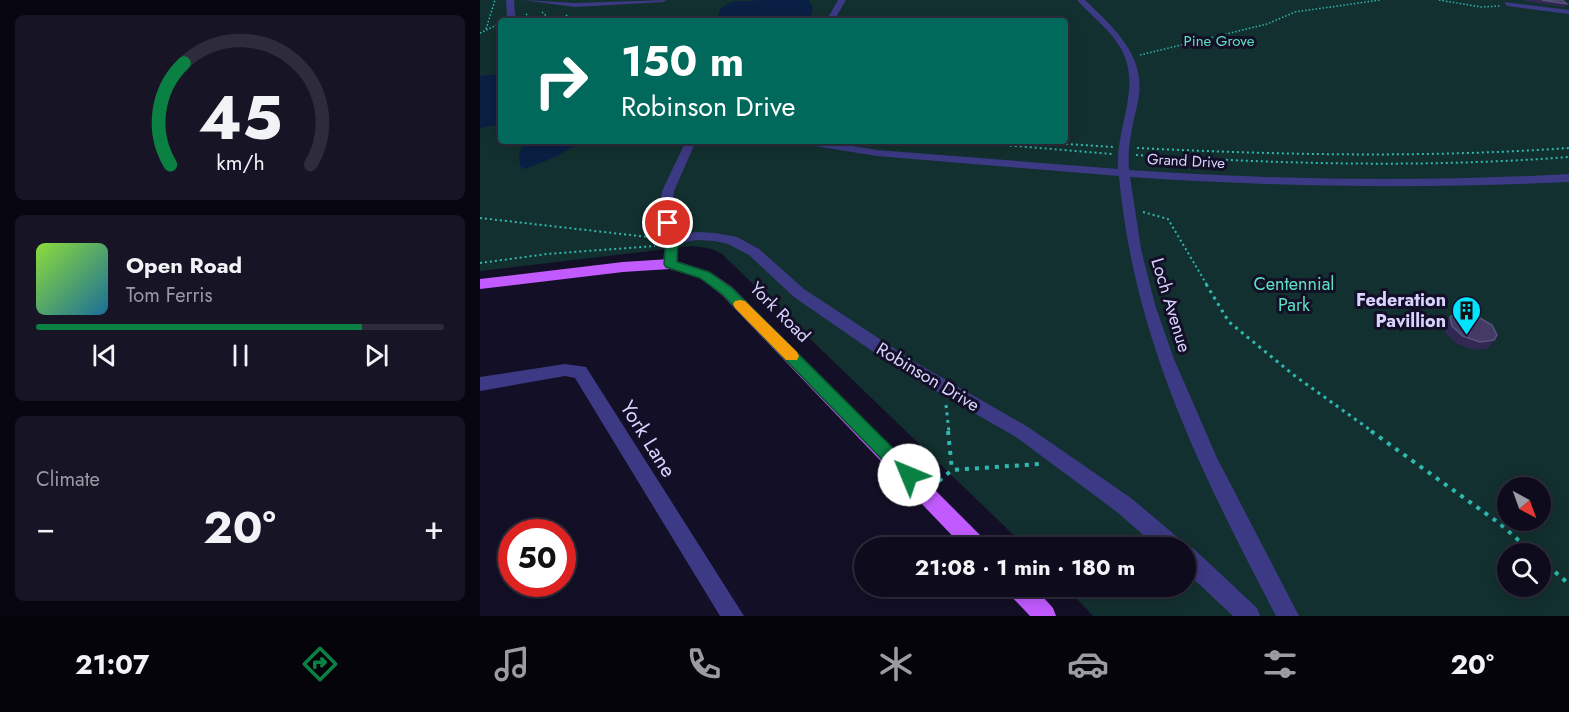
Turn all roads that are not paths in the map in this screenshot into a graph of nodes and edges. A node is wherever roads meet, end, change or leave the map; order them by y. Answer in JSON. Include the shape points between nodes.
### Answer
{"nodes":[{"id":1,"x":510,"y":0,"type":"edge"},
{"id":2,"x":527,"y":0,"type":"edge"},
{"id":3,"x":663,"y":0,"type":"edge"},
{"id":4,"x":829,"y":0,"type":"edge"},
{"id":5,"x":1081,"y":0,"type":"edge"},
{"id":6,"x":840,"y":2,"type":"edge"},
{"id":7,"x":1507,"y":4,"type":"road end"},
{"id":8,"x":1569,"y":12,"type":"edge"},
{"id":9,"x":513,"y":18,"type":"edge"},
{"id":10,"x":832,"y":18,"type":"edge"},
{"id":11,"x":690,"y":144,"type":"edge"},
{"id":12,"x":699,"y":144,"type":"edge"},
{"id":13,"x":821,"y":144,"type":"edge"},
{"id":14,"x":680,"y":163,"type":"junction"},
{"id":15,"x":1124,"y":173,"type":"junction"},
{"id":16,"x":1569,"y":178,"type":"edge"},
{"id":17,"x":672,"y":240,"type":"junction"},
{"id":18,"x":670,"y":264,"type":"junction"},
{"id":19,"x":480,"y":284,"type":"edge"},
{"id":20,"x":480,"y":384,"type":"edge"},
{"id":21,"x":968,"y":537,"type":"edge"},
{"id":22,"x":1162,"y":537,"type":"edge"},
{"id":23,"x":1196,"y":566,"type":"edge"},
{"id":24,"x":1027,"y":597,"type":"edge"},
{"id":25,"x":733,"y":616,"type":"edge"},
{"id":26,"x":1045,"y":616,"type":"edge"},
{"id":27,"x":1249,"y":616,"type":"edge"},
{"id":28,"x":1288,"y":616,"type":"edge"}],
"edges":[{"from":1,"to":9,"type":"street"},
{"from":2,"to":3,"type":"street","via":[[575,5]]},
{"from":4,"to":6,"type":"street"},
{"from":5,"to":15,"type":"street","name":"Loch Avenue","via":[[1114,33],[1130,57],[1136,77],[1123,151]]},
{"from":6,"to":10,"type":"street"},
{"from":7,"to":8,"type":"street"},
{"from":11,"to":14,"type":"street"},
{"from":12,"to":14,"type":"street"},
{"from":13,"to":15,"type":"street","name":"Grand Drive","via":[[877,153]]},
{"from":14,"to":17,"type":"street","via":[[666,206]]},
{"from":15,"to":16,"type":"street","name":"Grand Drive","via":[[1467,183]]},
{"from":15,"to":28,"type":"street","name":"Loch Avenue","via":[[1130,234],[1152,317],[1191,425]]},
{"from":17,"to":18,"type":"street"},
{"from":17,"to":22,"type":"street","name":"Robinson Drive","via":[[697,236],[732,240],[754,252],[799,293],[907,366],[1022,432]]},
{"from":18,"to":19,"type":"main road","name":"York Road"},
{"from":18,"to":21,"type":"main road","name":"York Road","via":[[705,275],[727,291]]},
{"from":20,"to":25,"type":"street","name":"York Lane","via":[[565,370],[580,372]]},
{"from":23,"to":27,"type":"street"},
{"from":24,"to":26,"type":"main road"}]}
